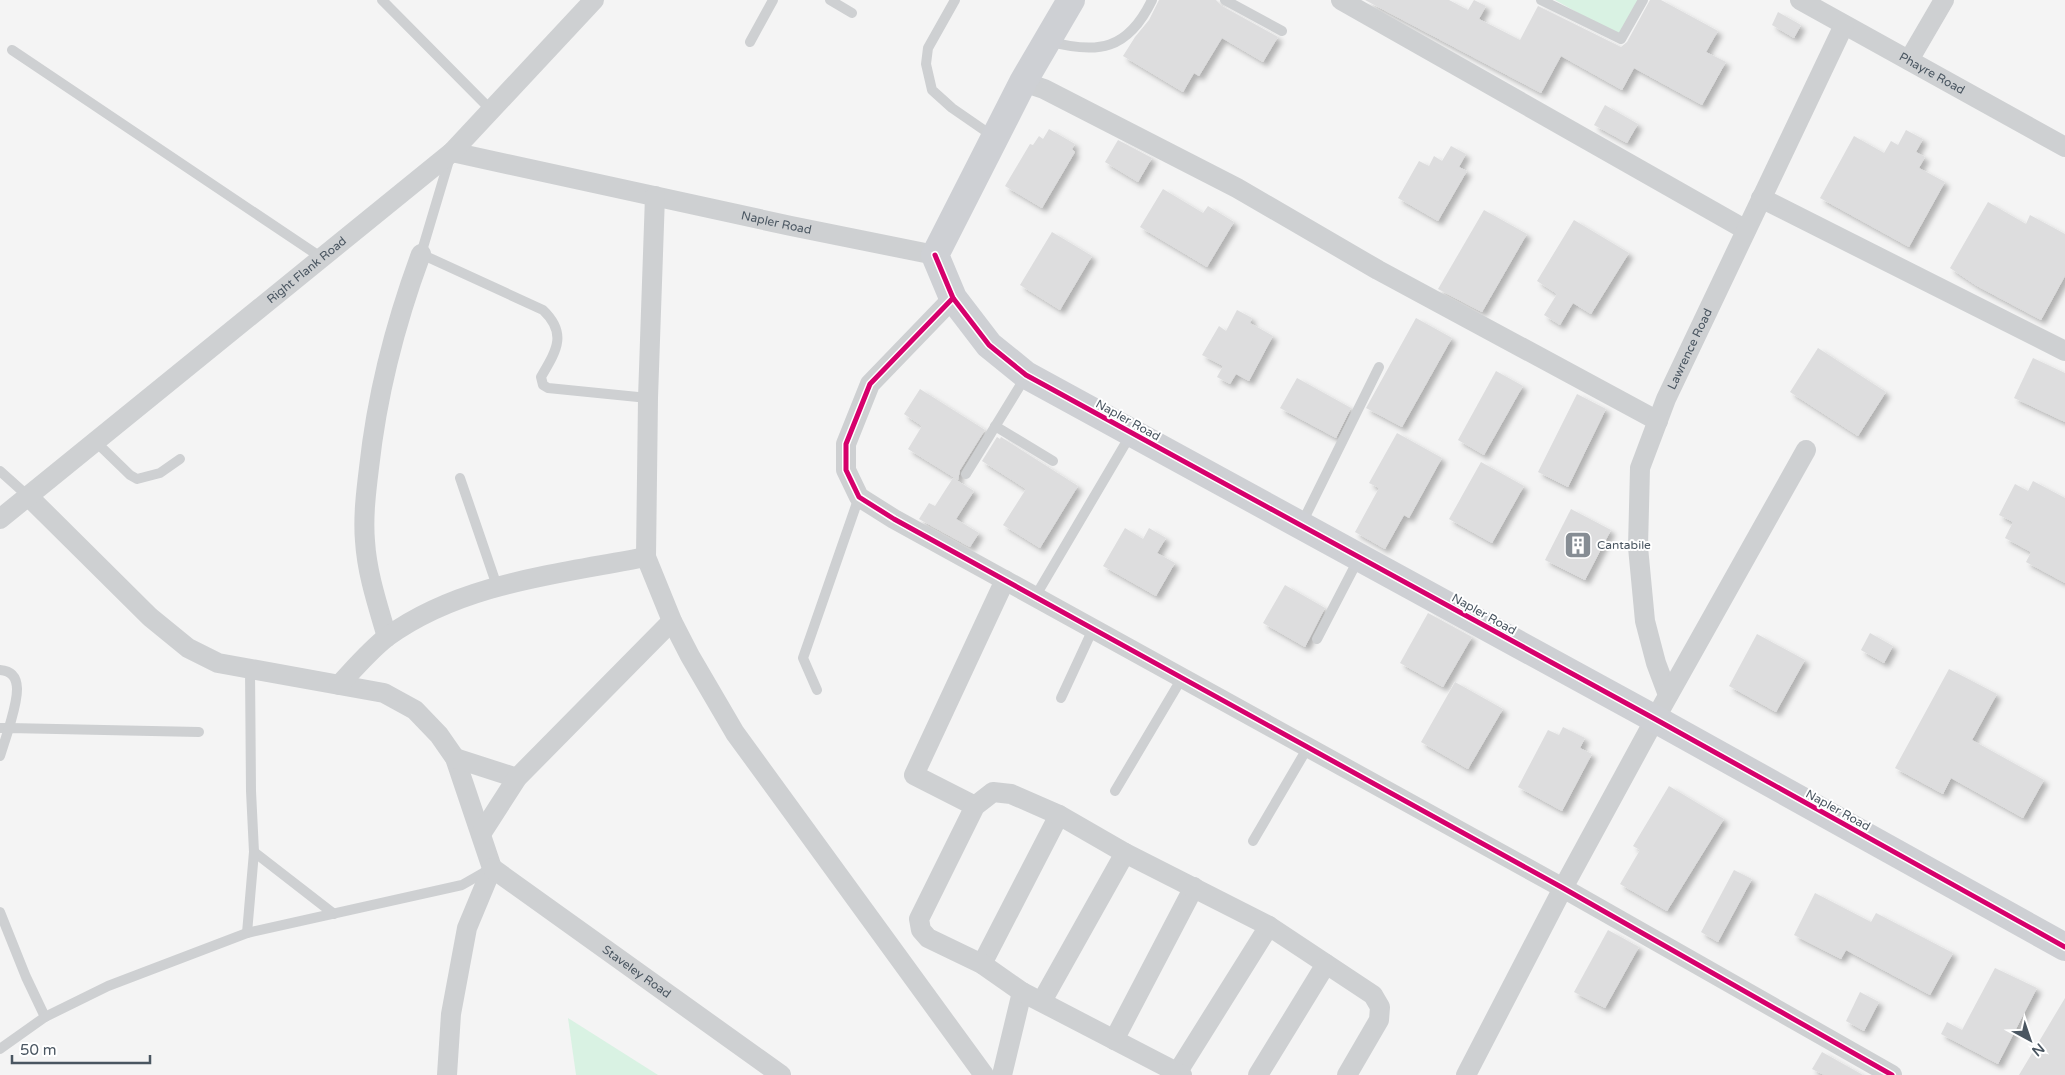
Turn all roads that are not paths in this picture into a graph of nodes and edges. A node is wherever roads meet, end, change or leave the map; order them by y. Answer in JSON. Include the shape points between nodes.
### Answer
{"nodes":[{"id":1,"x":382,"y":0,"type":"edge"},
{"id":2,"x":594,"y":0,"type":"edge"},
{"id":3,"x":773,"y":0,"type":"edge"},
{"id":4,"x":830,"y":0,"type":"edge"},
{"id":5,"x":955,"y":0,"type":"edge"},
{"id":6,"x":1071,"y":0,"type":"edge"},
{"id":7,"x":1152,"y":0,"type":"edge"},
{"id":8,"x":1225,"y":0,"type":"edge"},
{"id":9,"x":1341,"y":0,"type":"edge"},
{"id":10,"x":1541,"y":0,"type":"edge"},
{"id":11,"x":1642,"y":0,"type":"edge"},
{"id":12,"x":1800,"y":0,"type":"edge"},
{"id":13,"x":1944,"y":0,"type":"edge"},
{"id":14,"x":852,"y":13,"type":"dead end"},
{"id":15,"x":1844,"y":24,"type":"junction"},
{"id":16,"x":1282,"y":31,"type":"dead end"},
{"id":17,"x":1047,"y":41,"type":"junction"},
{"id":18,"x":750,"y":42,"type":"dead end"},
{"id":19,"x":12,"y":50,"type":"dead end"},
{"id":20,"x":1909,"y":60,"type":"junction"},
{"id":21,"x":1023,"y":82,"type":"junction"},
{"id":22,"x":491,"y":110,"type":"junction"},
{"id":23,"x":994,"y":138,"type":"junction"},
{"id":24,"x":2065,"y":147,"type":"edge"},
{"id":25,"x":452,"y":152,"type":"junction"},
{"id":26,"x":655,"y":196,"type":"junction"},
{"id":27,"x":1761,"y":198,"type":"junction"},
{"id":28,"x":1746,"y":230,"type":"junction"},
{"id":29,"x":421,"y":254,"type":"junction"},
{"id":30,"x":935,"y":254,"type":"junction"},
{"id":31,"x":322,"y":258,"type":"junction"},
{"id":32,"x":953,"y":298,"type":"junction"},
{"id":33,"x":2065,"y":351,"type":"edge"},
{"id":34,"x":1379,"y":367,"type":"dead end"},
{"id":35,"x":1026,"y":375,"type":"junction"},
{"id":36,"x":648,"y":398,"type":"junction"},
{"id":37,"x":1658,"y":420,"type":"junction"},
{"id":38,"x":995,"y":426,"type":"junction"},
{"id":39,"x":1132,"y":433,"type":"junction"},
{"id":40,"x":96,"y":442,"type":"junction"},
{"id":41,"x":1806,"y":450,"type":"dead end"},
{"id":42,"x":180,"y":459,"type":"dead end"},
{"id":43,"x":1053,"y":462,"type":"dead end"},
{"id":44,"x":0,"y":471,"type":"edge"},
{"id":45,"x":966,"y":474,"type":"dead end"},
{"id":46,"x":460,"y":478,"type":"dead end"},
{"id":47,"x":29,"y":496,"type":"junction"},
{"id":48,"x":859,"y":497,"type":"junction"},
{"id":49,"x":0,"y":519,"type":"edge"},
{"id":50,"x":1301,"y":525,"type":"junction"},
{"id":51,"x":646,"y":556,"type":"junction"},
{"id":52,"x":1360,"y":558,"type":"junction"},
{"id":53,"x":1005,"y":580,"type":"junction"},
{"id":54,"x":496,"y":586,"type":"junction"},
{"id":55,"x":1036,"y":597,"type":"junction"},
{"id":56,"x":672,"y":620,"type":"junction"},
{"id":57,"x":1094,"y":629,"type":"junction"},
{"id":58,"x":387,"y":637,"type":"junction"},
{"id":59,"x":1317,"y":639,"type":"dead end"},
{"id":60,"x":250,"y":669,"type":"junction"},
{"id":61,"x":0,"y":670,"type":"edge"},
{"id":62,"x":1182,"y":678,"type":"junction"},
{"id":63,"x":339,"y":685,"type":"junction"},
{"id":64,"x":817,"y":690,"type":"dead end"},
{"id":65,"x":1668,"y":695,"type":"junction"},
{"id":66,"x":1061,"y":698,"type":"dead end"},
{"id":67,"x":1654,"y":719,"type":"junction"},
{"id":68,"x":4,"y":728,"type":"edge"},
{"id":69,"x":199,"y":732,"type":"dead end"},
{"id":70,"x":1308,"y":747,"type":"junction"},
{"id":71,"x":0,"y":756,"type":"edge"},
{"id":72,"x":455,"y":758,"type":"junction"},
{"id":73,"x":517,"y":778,"type":"junction"},
{"id":74,"x":1115,"y":791,"type":"dead end"},
{"id":75,"x":975,"y":806,"type":"junction"},
{"id":76,"x":1059,"y":815,"type":"junction"},
{"id":77,"x":481,"y":834,"type":"junction"},
{"id":78,"x":1253,"y":841,"type":"dead end"},
{"id":79,"x":254,"y":852,"type":"junction"},
{"id":80,"x":1124,"y":853,"type":"junction"},
{"id":81,"x":492,"y":868,"type":"junction"},
{"id":82,"x":1194,"y":887,"type":"junction"},
{"id":83,"x":1563,"y":888,"type":"junction"},
{"id":84,"x":0,"y":912,"type":"edge"},
{"id":85,"x":334,"y":914,"type":"junction"},
{"id":86,"x":1269,"y":926,"type":"junction"},
{"id":87,"x":247,"y":933,"type":"junction"},
{"id":88,"x":2065,"y":947,"type":"edge"},
{"id":89,"x":982,"y":964,"type":"junction"},
{"id":90,"x":1326,"y":964,"type":"junction"},
{"id":91,"x":1022,"y":992,"type":"junction"},
{"id":92,"x":1042,"y":1001,"type":"junction"},
{"id":93,"x":45,"y":1017,"type":"junction"},
{"id":94,"x":1114,"y":1040,"type":"junction"},
{"id":95,"x":0,"y":1050,"type":"edge"},
{"id":96,"x":1180,"y":1074,"type":"edge"},
{"id":97,"x":447,"y":1075,"type":"edge"},
{"id":98,"x":781,"y":1075,"type":"edge"},
{"id":99,"x":984,"y":1075,"type":"edge"},
{"id":100,"x":1002,"y":1075,"type":"edge"},
{"id":101,"x":1258,"y":1075,"type":"edge"},
{"id":102,"x":1347,"y":1075,"type":"edge"},
{"id":103,"x":1466,"y":1075,"type":"edge"},
{"id":104,"x":1892,"y":1075,"type":"edge"}],
"edges":[{"from":1,"to":22,"type":"lane"},
{"from":2,"to":22,"type":"street","name":"Right Flank Road"},
{"from":3,"to":18,"type":"lane"},
{"from":4,"to":14,"type":"lane"},
{"from":5,"to":23,"type":"lane","via":[[928,48],[926,64],[932,90]]},
{"from":6,"to":17,"type":"street"},
{"from":7,"to":17,"type":"lane","via":[[1136,26],[1107,47],[1078,48]]},
{"from":8,"to":16,"type":"lane"},
{"from":9,"to":28,"type":"street"},
{"from":10,"to":11,"type":"lane","via":[[1621,38]]},
{"from":12,"to":15,"type":"street","name":"Phayre Road"},
{"from":13,"to":20,"type":"street"},
{"from":15,"to":20,"type":"street","name":"Phayre Road"},
{"from":15,"to":27,"type":"street","name":"Lawrence Road"},
{"from":17,"to":21,"type":"street"},
{"from":19,"to":31,"type":"lane"},
{"from":20,"to":24,"type":"street","name":"Phayre Road"},
{"from":21,"to":23,"type":"street"},
{"from":21,"to":37,"type":"street","via":[[1044,89],[1237,188],[1378,270]]},
{"from":22,"to":25,"type":"street","name":"Right Flank Road"},
{"from":23,"to":30,"type":"street"},
{"from":25,"to":26,"type":"street","name":"Napler Road"},
{"from":25,"to":29,"type":"lane"},
{"from":25,"to":31,"type":"street","name":"Right Flank Road"},
{"from":26,"to":30,"type":"street","name":"Napler Road"},
{"from":26,"to":36,"type":"street"},
{"from":27,"to":28,"type":"street","name":"Lawrence Road"},
{"from":27,"to":33,"type":"street"},
{"from":28,"to":37,"type":"street","name":"Lawrence Road"},
{"from":29,"to":36,"type":"lane","via":[[543,310],[554,320],[558,334],[556,350],[541,377],[543,385]]},
{"from":29,"to":58,"type":"street","via":[[402,305],[381,385],[366,489],[364,540]]},
{"from":30,"to":32,"type":"street","name":"Napler Road"},
{"from":31,"to":40,"type":"street","name":"Right Flank Road"},
{"from":32,"to":35,"type":"street","name":"Napler Road","via":[[989,345]]},
{"from":32,"to":48,"type":"street","via":[[870,384],[846,444],[846,470]]},
{"from":34,"to":50,"type":"lane"},
{"from":35,"to":38,"type":"lane"},
{"from":35,"to":39,"type":"street","name":"Napler Road"},
{"from":36,"to":51,"type":"street"},
{"from":37,"to":65,"type":"street","name":"Lawrence Road","via":[[1640,468],[1638,547],[1645,621]]},
{"from":38,"to":43,"type":"lane"},
{"from":38,"to":45,"type":"lane"},
{"from":39,"to":50,"type":"street","name":"Napler Road"},
{"from":39,"to":55,"type":"lane"},
{"from":40,"to":42,"type":"lane","via":[[137,479],[160,473]]},
{"from":40,"to":47,"type":"street","name":"Right Flank Road"},
{"from":41,"to":65,"type":"street"},
{"from":44,"to":47,"type":"lane"},
{"from":46,"to":54,"type":"lane"},
{"from":47,"to":49,"type":"street","name":"Right Flank Road"},
{"from":47,"to":60,"type":"street","via":[[150,617],[188,648],[218,663]]},
{"from":48,"to":53,"type":"street"},
{"from":48,"to":64,"type":"lane","via":[[804,658]]},
{"from":50,"to":52,"type":"street","name":"Napler Road"},
{"from":51,"to":54,"type":"street"},
{"from":51,"to":56,"type":"street"},
{"from":52,"to":59,"type":"lane"},
{"from":52,"to":67,"type":"street","name":"Napler Road"},
{"from":53,"to":55,"type":"street"},
{"from":53,"to":75,"type":"street","via":[[914,775]]},
{"from":54,"to":58,"type":"street","via":[[439,607]]},
{"from":55,"to":57,"type":"street"},
{"from":56,"to":73,"type":"street"},
{"from":56,"to":99,"type":"street","via":[[736,733]]},
{"from":57,"to":62,"type":"street"},
{"from":57,"to":66,"type":"lane"},
{"from":58,"to":63,"type":"street"},
{"from":60,"to":63,"type":"street"},
{"from":60,"to":79,"type":"lane"},
{"from":61,"to":68,"type":"lane","via":[[13,674],[18,690]]},
{"from":62,"to":70,"type":"street"},
{"from":62,"to":74,"type":"lane"},
{"from":63,"to":72,"type":"street","via":[[384,693],[415,710]]},
{"from":65,"to":67,"type":"street"},
{"from":67,"to":83,"type":"street"},
{"from":67,"to":88,"type":"street","name":"Napler Road"},
{"from":68,"to":69,"type":"lane"},
{"from":68,"to":71,"type":"lane"},
{"from":70,"to":78,"type":"lane"},
{"from":70,"to":83,"type":"street"},
{"from":72,"to":73,"type":"street"},
{"from":72,"to":77,"type":"street"},
{"from":73,"to":77,"type":"street"},
{"from":75,"to":76,"type":"street","via":[[993,792],[1011,794]]},
{"from":75,"to":89,"type":"street","via":[[919,919],[921,930],[928,938]]},
{"from":76,"to":80,"type":"street"},
{"from":76,"to":89,"type":"street"},
{"from":77,"to":81,"type":"street"},
{"from":79,"to":85,"type":"lane"},
{"from":79,"to":87,"type":"lane"},
{"from":80,"to":82,"type":"street"},
{"from":80,"to":92,"type":"street"},
{"from":81,"to":85,"type":"lane","via":[[462,885]]},
{"from":81,"to":97,"type":"street","via":[[467,928],[451,1014]]},
{"from":81,"to":98,"type":"street","name":"Staveley Road"},
{"from":82,"to":86,"type":"street"},
{"from":82,"to":94,"type":"street"},
{"from":83,"to":103,"type":"street"},
{"from":83,"to":104,"type":"street"},
{"from":84,"to":93,"type":"lane"},
{"from":85,"to":87,"type":"lane"},
{"from":86,"to":90,"type":"street"},
{"from":86,"to":96,"type":"street"},
{"from":87,"to":93,"type":"lane","via":[[108,986]]},
{"from":89,"to":91,"type":"street"},
{"from":90,"to":101,"type":"street"},
{"from":90,"to":102,"type":"street","via":[[1373,995],[1380,1007],[1379,1020]]},
{"from":91,"to":92,"type":"street"},
{"from":91,"to":100,"type":"street"},
{"from":92,"to":94,"type":"street"},
{"from":93,"to":95,"type":"lane"},
{"from":94,"to":96,"type":"street"}]}
